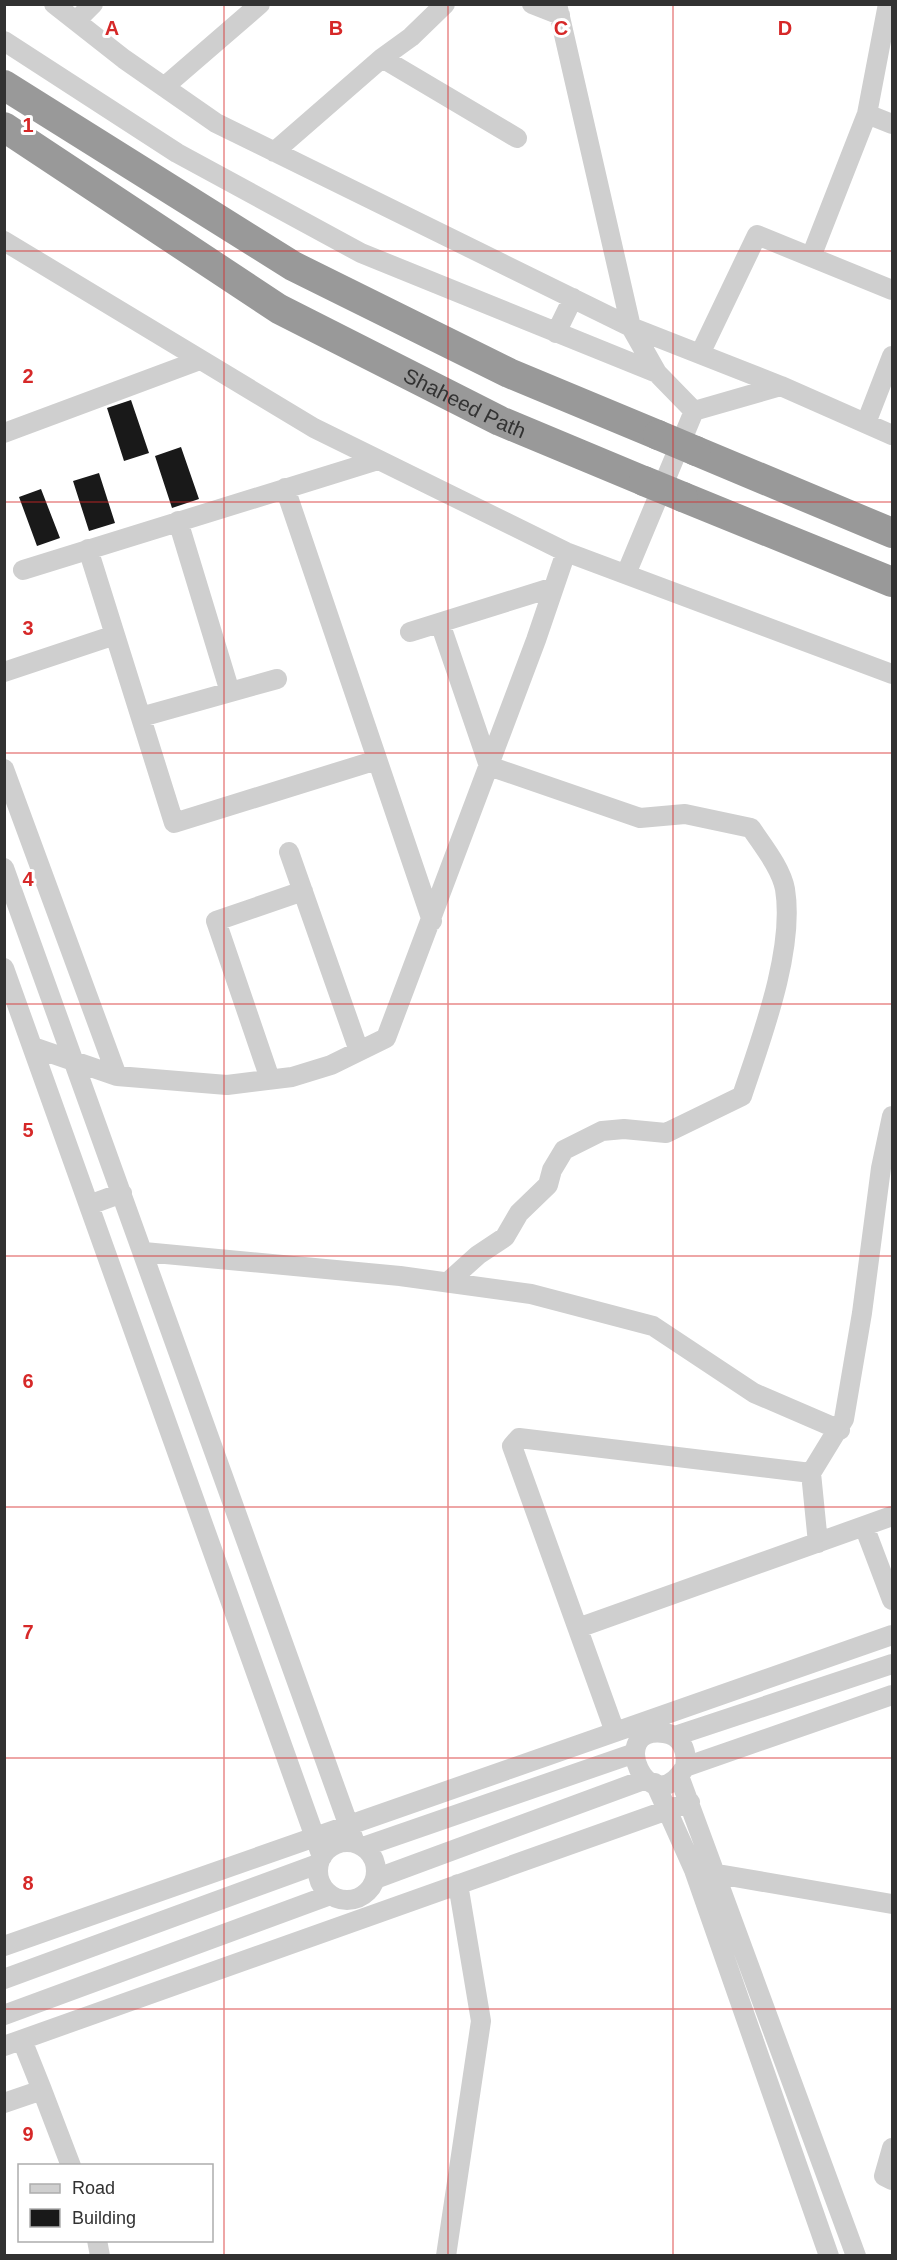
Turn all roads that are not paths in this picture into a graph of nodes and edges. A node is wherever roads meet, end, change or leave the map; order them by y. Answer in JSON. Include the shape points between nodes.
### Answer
{"nodes":[{"id":1,"x":54,"y":4,"type":"edge"},
{"id":2,"x":93,"y":4,"type":"edge"},
{"id":3,"x":260,"y":4,"type":"edge"},
{"id":4,"x":445,"y":4,"type":"edge"},
{"id":5,"x":532,"y":4,"type":"edge"},
{"id":6,"x":888,"y":4,"type":"edge"},
{"id":7,"x":558,"y":10,"type":"edge"},
{"id":8,"x":76,"y":21,"type":"junction"},
{"id":9,"x":4,"y":41,"type":"edge"},
{"id":10,"x":382,"y":58,"type":"junction"},
{"id":11,"x":4,"y":85,"type":"edge"},
{"id":12,"x":164,"y":87,"type":"junction"},
{"id":13,"x":867,"y":114,"type":"junction"},
{"id":14,"x":892,"y":124,"type":"edge"},
{"id":15,"x":4,"y":127,"type":"edge"},
{"id":16,"x":517,"y":138,"type":"dead end"},
{"id":17,"x":274,"y":152,"type":"junction"},
{"id":18,"x":4,"y":241,"type":"edge"},
{"id":19,"x":811,"y":257,"type":"junction"},
{"id":20,"x":892,"y":290,"type":"edge"},
{"id":21,"x":573,"y":298,"type":"junction"},
{"id":22,"x":631,"y":327,"type":"junction"},
{"id":23,"x":555,"y":333,"type":"junction"},
{"id":24,"x":699,"y":354,"type":"junction"},
{"id":25,"x":892,"y":356,"type":"edge"},
{"id":26,"x":200,"y":360,"type":"junction"},
{"id":27,"x":657,"y":373,"type":"junction"},
{"id":28,"x":781,"y":386,"type":"junction"},
{"id":29,"x":694,"y":411,"type":"junction"},
{"id":30,"x":866,"y":423,"type":"junction"},
{"id":31,"x":4,"y":433,"type":"edge"},
{"id":32,"x":892,"y":435,"type":"edge"},
{"id":33,"x":378,"y":460,"type":"junction"},
{"id":34,"x":285,"y":488,"type":"junction"},
{"id":35,"x":178,"y":521,"type":"junction"},
{"id":36,"x":892,"y":533,"type":"edge"},
{"id":37,"x":88,"y":549,"type":"junction"},
{"id":38,"x":566,"y":552,"type":"junction"},
{"id":39,"x":23,"y":570,"type":"dead end"},
{"id":40,"x":626,"y":574,"type":"junction"},
{"id":41,"x":892,"y":582,"type":"edge"},
{"id":42,"x":554,"y":587,"type":"junction"},
{"id":43,"x":440,"y":623,"type":"junction"},
{"id":44,"x":410,"y":632,"type":"dead end"},
{"id":45,"x":115,"y":635,"type":"junction"},
{"id":46,"x":4,"y":672,"type":"edge"},
{"id":47,"x":892,"y":674,"type":"edge"},
{"id":48,"x":277,"y":679,"type":"dead end"},
{"id":49,"x":230,"y":692,"type":"junction"},
{"id":50,"x":141,"y":717,"type":"junction"},
{"id":51,"x":377,"y":760,"type":"junction"},
{"id":52,"x":489,"y":766,"type":"junction"},
{"id":53,"x":4,"y":769,"type":"edge"},
{"id":54,"x":289,"y":852,"type":"dead end"},
{"id":55,"x":4,"y":868,"type":"edge"},
{"id":56,"x":303,"y":891,"type":"junction"},
{"id":57,"x":432,"y":921,"type":"junction"},
{"id":58,"x":5,"y":970,"type":"edge"},
{"id":59,"x":33,"y":1047,"type":"junction"},
{"id":60,"x":359,"y":1051,"type":"junction"},
{"id":61,"x":75,"y":1062,"type":"junction"},
{"id":62,"x":117,"y":1076,"type":"junction"},
{"id":63,"x":270,"y":1080,"type":"junction"},
{"id":64,"x":892,"y":1116,"type":"edge"},
{"id":65,"x":123,"y":1194,"type":"junction"},
{"id":66,"x":89,"y":1205,"type":"junction"},
{"id":67,"x":144,"y":1252,"type":"junction"},
{"id":68,"x":448,"y":1282,"type":"junction"},
{"id":69,"x":840,"y":1430,"type":"junction"},
{"id":70,"x":811,"y":1473,"type":"junction"},
{"id":71,"x":892,"y":1516,"type":"edge"},
{"id":72,"x":864,"y":1526,"type":"junction"},
{"id":73,"x":818,"y":1543,"type":"junction"},
{"id":74,"x":892,"y":1600,"type":"edge"},
{"id":75,"x":579,"y":1628,"type":"junction"},
{"id":76,"x":892,"y":1635,"type":"edge"},
{"id":77,"x":892,"y":1664,"type":"edge"},
{"id":78,"x":892,"y":1695,"type":"edge"},
{"id":79,"x":615,"y":1732,"type":"junction"},
{"id":80,"x":675,"y":1736,"type":"junction"},
{"id":81,"x":635,"y":1753,"type":"junction"},
{"id":82,"x":682,"y":1771,"type":"junction"},
{"id":83,"x":651,"y":1781,"type":"junction"},
{"id":84,"x":690,"y":1802,"type":"junction"},
{"id":85,"x":668,"y":1810,"type":"junction"},
{"id":86,"x":314,"y":1837,"type":"junction"},
{"id":87,"x":355,"y":1838,"type":"junction"},
{"id":88,"x":320,"y":1860,"type":"junction"},
{"id":89,"x":694,"y":1870,"type":"junction"},
{"id":90,"x":717,"y":1873,"type":"junction"},
{"id":91,"x":375,"y":1879,"type":"junction"},
{"id":92,"x":458,"y":1884,"type":"junction"},
{"id":93,"x":330,"y":1895,"type":"junction"},
{"id":94,"x":892,"y":1904,"type":"edge"},
{"id":95,"x":4,"y":1946,"type":"edge"},
{"id":96,"x":4,"y":1979,"type":"edge"},
{"id":97,"x":4,"y":2014,"type":"edge"},
{"id":98,"x":13,"y":2043,"type":"edge"},
{"id":99,"x":42,"y":2090,"type":"junction"},
{"id":100,"x":4,"y":2103,"type":"edge"},
{"id":101,"x":892,"y":2148,"type":"edge"},
{"id":102,"x":70,"y":2164,"type":"edge"},
{"id":103,"x":892,"y":2180,"type":"edge"},
{"id":104,"x":446,"y":2256,"type":"edge"},
{"id":105,"x":829,"y":2256,"type":"edge"},
{"id":106,"x":856,"y":2256,"type":"edge"}],
"edges":[{"from":1,"to":8,"type":"street"},
{"from":2,"to":8,"type":"street"},
{"from":3,"to":12,"type":"street"},
{"from":4,"to":10,"type":"street"},
{"from":5,"to":7,"type":"street"},
{"from":6,"to":13,"type":"street"},
{"from":7,"to":22,"type":"street"},
{"from":8,"to":12,"type":"street"},
{"from":9,"to":23,"type":"street","via":[[177,153],[362,253]]},
{"from":10,"to":16,"type":"street"},
{"from":10,"to":17,"type":"street"},
{"from":11,"to":36,"type":"highway","bridge":true,"via":[[293,266],[509,374]]},
{"from":12,"to":17,"type":"street","via":[[216,123]]},
{"from":13,"to":14,"type":"street"},
{"from":13,"to":19,"type":"street"},
{"from":15,"to":41,"type":"highway","name":"Shaheed Path","bridge":true,"via":[[279,309],[500,422]]},
{"from":17,"to":21,"type":"street"},
{"from":18,"to":26,"type":"street"},
{"from":19,"to":20,"type":"street"},
{"from":19,"to":24,"type":"street","via":[[757,235]]},
{"from":21,"to":22,"type":"street"},
{"from":21,"to":23,"type":"street"},
{"from":22,"to":24,"type":"street"},
{"from":22,"to":27,"type":"street"},
{"from":23,"to":27,"type":"street"},
{"from":24,"to":28,"type":"street"},
{"from":25,"to":30,"type":"street"},
{"from":26,"to":31,"type":"street"},
{"from":26,"to":33,"type":"street","via":[[314,428]]},
{"from":27,"to":29,"type":"street"},
{"from":28,"to":29,"type":"street"},
{"from":28,"to":30,"type":"street"},
{"from":29,"to":40,"type":"street"},
{"from":30,"to":32,"type":"street"},
{"from":33,"to":34,"type":"street"},
{"from":33,"to":38,"type":"street"},
{"from":34,"to":35,"type":"street"},
{"from":34,"to":51,"type":"street"},
{"from":35,"to":37,"type":"street"},
{"from":35,"to":49,"type":"street"},
{"from":37,"to":39,"type":"street"},
{"from":37,"to":45,"type":"street"},
{"from":38,"to":40,"type":"street"},
{"from":38,"to":42,"type":"street"},
{"from":40,"to":47,"type":"street"},
{"from":42,"to":43,"type":"street"},
{"from":42,"to":52,"type":"street"},
{"from":43,"to":44,"type":"street"},
{"from":43,"to":52,"type":"street"},
{"from":45,"to":46,"type":"street"},
{"from":45,"to":50,"type":"street"},
{"from":48,"to":49,"type":"street"},
{"from":49,"to":50,"type":"street"},
{"from":50,"to":51,"type":"street","via":[[174,823]]},
{"from":51,"to":57,"type":"street"},
{"from":52,"to":57,"type":"street"},
{"from":52,"to":68,"type":"street","via":[[640,818],[684,814],[751,828],[784,888],[784,935],[772,1004],[742,1096],[666,1133],[602,1131],[564,1150],[548,1185],[519,1214],[505,1237],[478,1254]]},
{"from":53,"to":62,"type":"street"},
{"from":54,"to":56,"type":"street"},
{"from":55,"to":61,"type":"street"},
{"from":56,"to":60,"type":"street"},
{"from":56,"to":63,"type":"street","via":[[216,921]]},
{"from":57,"to":60,"type":"street","via":[[386,1038]]},
{"from":58,"to":59,"type":"street"},
{"from":59,"to":61,"type":"street"},
{"from":59,"to":66,"type":"street"},
{"from":60,"to":63,"type":"street","via":[[331,1065]]},
{"from":61,"to":62,"type":"street"},
{"from":61,"to":65,"type":"street"},
{"from":62,"to":63,"type":"street","via":[[227,1085]]},
{"from":64,"to":69,"type":"street"},
{"from":65,"to":66,"type":"street"},
{"from":65,"to":67,"type":"street"},
{"from":66,"to":86,"type":"street"},
{"from":67,"to":68,"type":"street"},
{"from":67,"to":87,"type":"street"},
{"from":68,"to":69,"type":"street","via":[[531,1294],[653,1326],[754,1393]]},
{"from":69,"to":70,"type":"street"},
{"from":70,"to":73,"type":"street"},
{"from":70,"to":75,"type":"street","via":[[519,1438],[512,1446]]},
{"from":71,"to":72,"type":"street"},
{"from":72,"to":73,"type":"street"},
{"from":72,"to":74,"type":"street"},
{"from":73,"to":75,"type":"street"},
{"from":75,"to":79,"type":"street"},
{"from":76,"to":79,"type":"street"},
{"from":77,"to":80,"type":"street"},
{"from":78,"to":82,"type":"street"},
{"from":79,"to":87,"type":"street"},
{"from":80,"to":81,"type":"street","via":[[658,1732],[649,1735]]},
{"from":80,"to":82,"type":"street","via":[[686,1751]]},
{"from":81,"to":83,"type":"street","via":[[635,1764]]},
{"from":81,"to":87,"type":"street"},
{"from":82,"to":83,"type":"street","via":[[667,1783]]},
{"from":82,"to":84,"type":"street"},
{"from":83,"to":85,"type":"street"},
{"from":83,"to":91,"type":"street"},
{"from":84,"to":85,"type":"street"},
{"from":84,"to":90,"type":"street"},
{"from":85,"to":89,"type":"street"},
{"from":85,"to":92,"type":"street"},
{"from":86,"to":87,"type":"street"},
{"from":86,"to":88,"type":"street"},
{"from":86,"to":95,"type":"street"},
{"from":87,"to":88,"type":"street","via":[[336,1844]]},
{"from":87,"to":91,"type":"street","via":[[374,1861]]},
{"from":88,"to":93,"type":"street","via":[[321,1883]]},
{"from":88,"to":96,"type":"street"},
{"from":89,"to":90,"type":"street"},
{"from":89,"to":105,"type":"street"},
{"from":90,"to":94,"type":"street"},
{"from":90,"to":106,"type":"street"},
{"from":91,"to":93,"type":"street","via":[[370,1888],[354,1899]]},
{"from":92,"to":98,"type":"street"},
{"from":92,"to":104,"type":"street","via":[[481,2021]]},
{"from":93,"to":97,"type":"street"},
{"from":98,"to":99,"type":"street"},
{"from":99,"to":100,"type":"street"},
{"from":99,"to":102,"type":"street"},
{"from":101,"to":103,"type":"street","via":[[884,2176]]}]}
